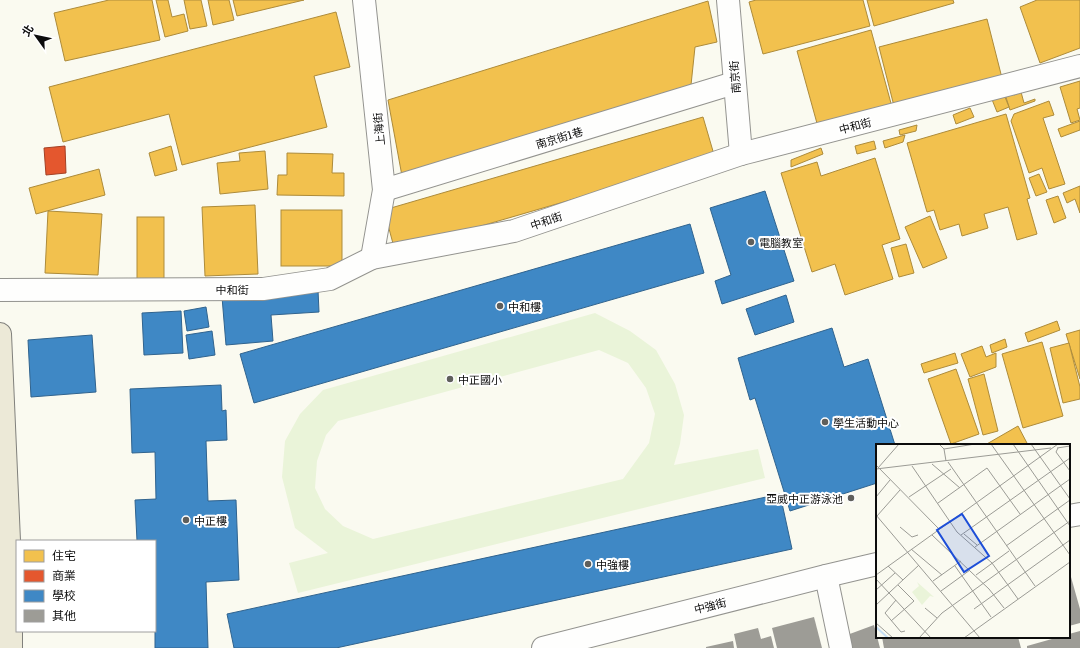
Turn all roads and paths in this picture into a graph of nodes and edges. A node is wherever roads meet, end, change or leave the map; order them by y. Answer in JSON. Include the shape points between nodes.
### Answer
{"nodes":[{"id":1,"x":364,"y":0,"type":"edge"},
{"id":2,"x":728,"y":0,"type":"edge"},
{"id":3,"x":1080,"y":66,"type":"edge"},
{"id":4,"x":734,"y":83,"type":"junction"},
{"id":5,"x":741,"y":154,"type":"junction"},
{"id":6,"x":384,"y":190,"type":"junction"},
{"id":7,"x":372,"y":258,"type":"junction"},
{"id":8,"x":0,"y":290,"type":"edge"},
{"id":9,"x":0,"y":334,"type":"edge"},
{"id":10,"x":1080,"y":514,"type":"edge"},
{"id":11,"x":1070,"y":516,"type":"edge"},
{"id":12,"x":876,"y":564,"type":"edge"},
{"id":13,"x":826,"y":576,"type":"junction"},
{"id":14,"x":6,"y":588,"type":"edge"},
{"id":15,"x":11,"y":648,"type":"edge"},
{"id":16,"x":543,"y":648,"type":"edge"},
{"id":17,"x":841,"y":648,"type":"edge"}],
"edges":[{"from":1,"to":6,"type":"street","name":"上海街"},
{"from":2,"to":4,"type":"street","name":"南京街"},
{"from":3,"to":5,"type":"street","name":"中和街"},
{"from":4,"to":5,"type":"street","name":"南京街"},
{"from":4,"to":6,"type":"street","name":"南京街1巷"},
{"from":5,"to":7,"type":"street","name":"中和街","via":[[514,231]]},
{"from":6,"to":7,"type":"street","name":"上海街"},
{"from":7,"to":8,"type":"street","name":"中和街","via":[[330,279],[263,289]]},
{"from":9,"to":14,"type":"main road"},
{"from":10,"to":11,"type":"street"},
{"from":12,"to":13,"type":"street","name":"中強街"},
{"from":13,"to":16,"type":"street","name":"中強街"},
{"from":13,"to":17,"type":"street"},
{"from":14,"to":15,"type":"main road"}]}
